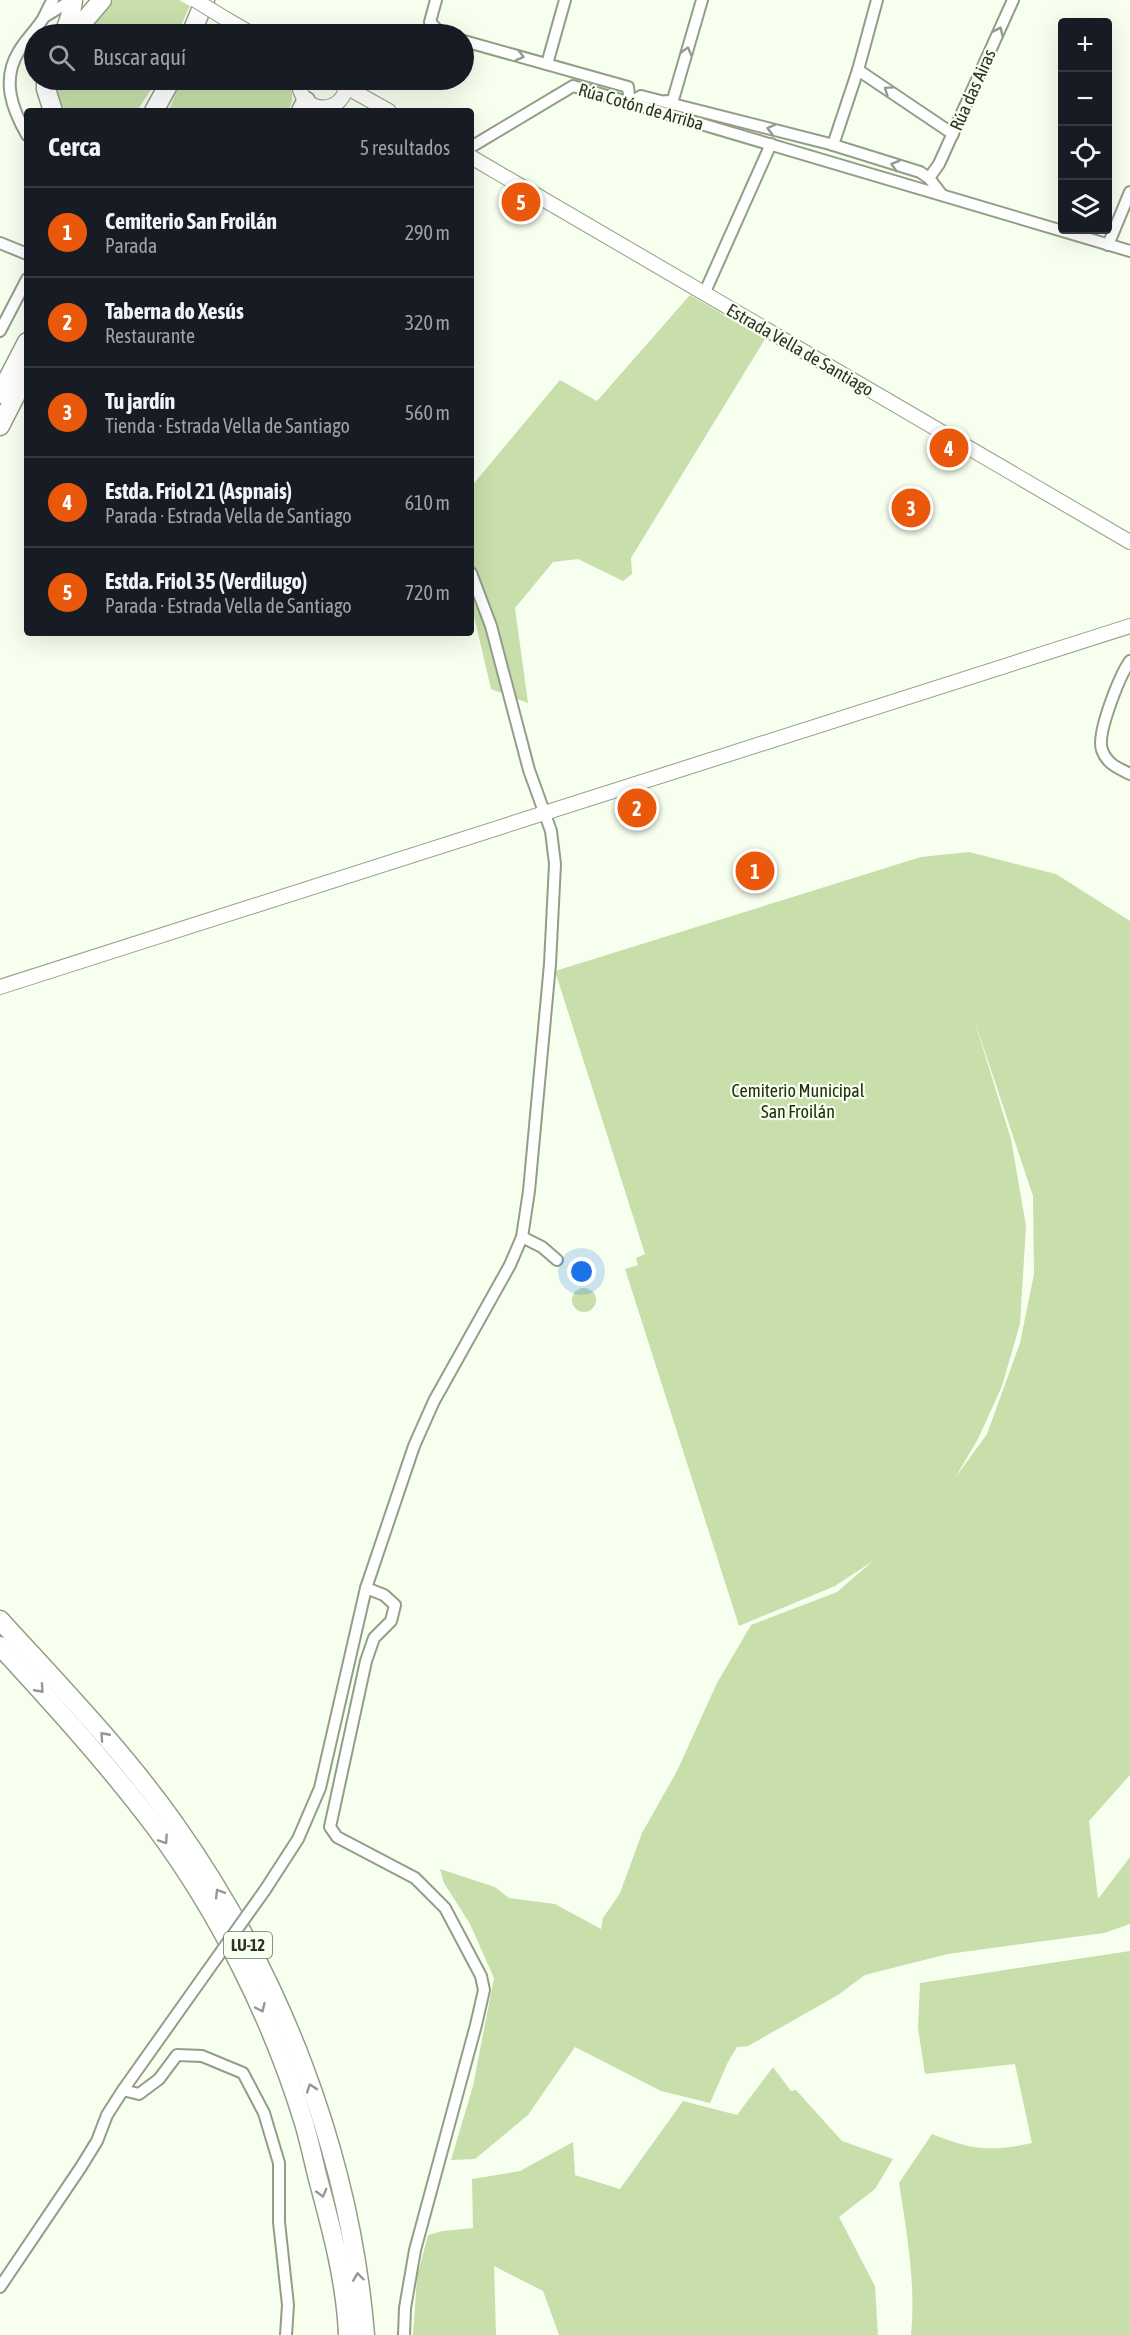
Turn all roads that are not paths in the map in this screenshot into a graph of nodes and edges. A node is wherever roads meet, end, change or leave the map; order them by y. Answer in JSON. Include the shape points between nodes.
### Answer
{"nodes":[{"id":1,"x":53,"y":0,"type":"edge"},
{"id":2,"x":73,"y":0,"type":"edge"},
{"id":3,"x":102,"y":0,"type":"edge"},
{"id":4,"x":195,"y":0,"type":"edge"},
{"id":5,"x":205,"y":0,"type":"edge"},
{"id":6,"x":436,"y":0,"type":"edge"},
{"id":7,"x":565,"y":0,"type":"edge"},
{"id":8,"x":702,"y":0,"type":"edge"},
{"id":9,"x":877,"y":0,"type":"edge"},
{"id":10,"x":1013,"y":0,"type":"edge"},
{"id":11,"x":44,"y":17,"type":"junction"},
{"id":12,"x":39,"y":24,"type":"edge"},
{"id":13,"x":68,"y":24,"type":"edge"},
{"id":14,"x":82,"y":24,"type":"edge"},
{"id":15,"x":195,"y":24,"type":"edge"},
{"id":16,"x":235,"y":24,"type":"edge"},
{"id":17,"x":432,"y":24,"type":"edge"},
{"id":18,"x":474,"y":44,"type":"edge"},
{"id":19,"x":24,"y":45,"type":"edge"},
{"id":20,"x":547,"y":64,"type":"junction"},
{"id":21,"x":858,"y":70,"type":"junction"},
{"id":22,"x":627,"y":87,"type":"junction"},
{"id":23,"x":47,"y":90,"type":"edge"},
{"id":24,"x":300,"y":90,"type":"edge"},
{"id":25,"x":343,"y":90,"type":"edge"},
{"id":26,"x":357,"y":90,"type":"edge"},
{"id":27,"x":630,"y":103,"type":"junction"},
{"id":28,"x":672,"y":103,"type":"junction"},
{"id":29,"x":304,"y":106,"type":"edge"},
{"id":30,"x":52,"y":108,"type":"edge"},
{"id":31,"x":322,"y":108,"type":"edge"},
{"id":32,"x":327,"y":108,"type":"edge"},
{"id":33,"x":384,"y":108,"type":"edge"},
{"id":34,"x":24,"y":129,"type":"edge"},
{"id":35,"x":953,"y":134,"type":"junction"},
{"id":36,"x":771,"y":144,"type":"junction"},
{"id":37,"x":474,"y":145,"type":"edge"},
{"id":38,"x":832,"y":145,"type":"junction"},
{"id":39,"x":474,"y":159,"type":"edge"},
{"id":40,"x":826,"y":162,"type":"junction"},
{"id":41,"x":927,"y":178,"type":"junction"},
{"id":42,"x":917,"y":188,"type":"junction"},
{"id":43,"x":1130,"y":192,"type":"edge"},
{"id":44,"x":942,"y":196,"type":"junction"},
{"id":45,"x":0,"y":243,"type":"edge"},
{"id":46,"x":1108,"y":245,"type":"junction"},
{"id":47,"x":1130,"y":251,"type":"edge"},
{"id":48,"x":24,"y":253,"type":"edge"},
{"id":49,"x":24,"y":285,"type":"edge"},
{"id":50,"x":704,"y":294,"type":"junction"},
{"id":51,"x":0,"y":332,"type":"edge"},
{"id":52,"x":22,"y":367,"type":"edge"},
{"id":53,"x":0,"y":377,"type":"edge"},
{"id":54,"x":0,"y":394,"type":"edge"},
{"id":55,"x":0,"y":426,"type":"edge"},
{"id":56,"x":1130,"y":542,"type":"edge"},
{"id":57,"x":474,"y":581,"type":"edge"},
{"id":58,"x":1130,"y":626,"type":"edge"},
{"id":59,"x":1130,"y":661,"type":"edge"},
{"id":60,"x":1130,"y":774,"type":"edge"},
{"id":61,"x":545,"y":814,"type":"junction"},
{"id":62,"x":0,"y":987,"type":"edge"},
{"id":63,"x":522,"y":1237,"type":"junction"},
{"id":64,"x":557,"y":1260,"type":"dead end"},
{"id":65,"x":366,"y":1588,"type":"junction"},
{"id":66,"x":0,"y":1620,"type":"edge"},
{"id":67,"x":0,"y":1646,"type":"edge"},
{"id":68,"x":123,"y":2090,"type":"junction"},
{"id":69,"x":0,"y":2288,"type":"edge"},
{"id":70,"x":286,"y":2335,"type":"edge"},
{"id":71,"x":348,"y":2335,"type":"edge"},
{"id":72,"x":365,"y":2335,"type":"edge"},
{"id":73,"x":404,"y":2335,"type":"edge"}],
"edges":[{"from":1,"to":11,"type":"street"},
{"from":2,"to":11,"type":"street"},
{"from":2,"to":13,"type":"highway"},
{"from":3,"to":14,"type":"highway"},
{"from":4,"to":16,"type":"street","bridge":true},
{"from":5,"to":15,"type":"highway"},
{"from":6,"to":17,"type":"street"},
{"from":7,"to":20,"type":"street"},
{"from":28,"to":8,"type":"street","one_way":true},
{"from":9,"to":21,"type":"street"},
{"from":35,"to":10,"type":"street","name":"Rúa das Airas","one_way":true},
{"from":11,"to":12,"type":"street"},
{"from":18,"to":20,"type":"street","one_way":true},
{"from":19,"to":34,"type":"street","via":[[11,69],[9,88],[11,105]]},
{"from":20,"to":22,"type":"street"},
{"from":35,"to":21,"type":"street","one_way":true},
{"from":21,"to":38,"type":"street"},
{"from":22,"to":27,"type":"street"},
{"from":22,"to":28,"type":"street"},
{"from":23,"to":30,"type":"highway"},
{"from":24,"to":29,"type":"street"},
{"from":25,"to":32,"type":"street","via":[[339,101]]},
{"from":26,"to":33,"type":"street"},
{"from":27,"to":28,"type":"street","via":[[641,96]]},
{"from":27,"to":36,"type":"street","name":"Rúa Cotón de Arriba"},
{"from":27,"to":37,"type":"street","name":"Rúa Cotón de Arriba","via":[[573,86]]},
{"from":38,"to":28,"type":"street","one_way":true},
{"from":29,"to":31,"type":"street"},
{"from":35,"to":41,"type":"street","name":"Rúa das Airas","via":[[939,164]]},
{"from":36,"to":40,"type":"street","name":"Rúa Cotón de Arriba"},
{"from":36,"to":50,"type":"street"},
{"from":38,"to":40,"type":"street","via":[[838,156]]},
{"from":38,"to":40,"type":"street","via":[[820,150]]},
{"from":41,"to":38,"type":"street","one_way":true},
{"from":39,"to":50,"type":"street","name":"Estrada Vella de Santiago"},
{"from":40,"to":42,"type":"street","name":"Rúa Cotón de Arriba"},
{"from":41,"to":42,"type":"street"},
{"from":41,"to":44,"type":"street"},
{"from":42,"to":44,"type":"street","name":"Rúa Cotón de Arriba"},
{"from":43,"to":46,"type":"street"},
{"from":44,"to":46,"type":"street","name":"Rúa Cotón de Arriba"},
{"from":45,"to":48,"type":"street"},
{"from":46,"to":47,"type":"street","name":"Rúa Cotón de Arriba"},
{"from":49,"to":51,"type":"street"},
{"from":50,"to":56,"type":"street","name":"Estrada Vella de Santiago"},
{"from":52,"to":53,"type":"street"},
{"from":52,"to":54,"type":"highway"},
{"from":52,"to":55,"type":"highway"},
{"from":57,"to":61,"type":"street","via":[[491,626],[529,770]]},
{"from":58,"to":61,"type":"street"},
{"from":59,"to":60,"type":"street","via":[[1100,738],[1101,750],[1110,764]]},
{"from":61,"to":62,"type":"street"},
{"from":61,"to":63,"type":"street","via":[[555,864]]},
{"from":63,"to":64,"type":"street"},
{"from":63,"to":65,"type":"street","via":[[414,1446]]},
{"from":65,"to":68,"type":"street","bridge":true,"via":[[320,1788],[298,1839]]},
{"from":65,"to":73,"type":"street","via":[[384,1595],[394,1605],[391,1621],[374,1638],[366,1661],[330,1827],[337,1837],[416,1878],[445,1908],[481,1976],[484,1990],[415,2250]]},
{"from":72,"to":66,"type":"highway","number":"LU-12","one_way":true,"via":[[357,2269],[336,2167],[303,2063],[261,1969],[235,1919],[174,1823],[116,1749]]},
{"from":67,"to":71,"type":"highway","number":"LU-12","one_way":true,"via":[[94,1750],[157,1830],[192,1881],[244,1973],[268,2024],[304,2123],[341,2275]]},
{"from":68,"to":69,"type":"street","via":[[81,2167]]},
{"from":68,"to":70,"type":"street","via":[[139,2094],[159,2079],[177,2055],[202,2056],[243,2073],[264,2114],[279,2163],[279,2222],[288,2306]]}]}
